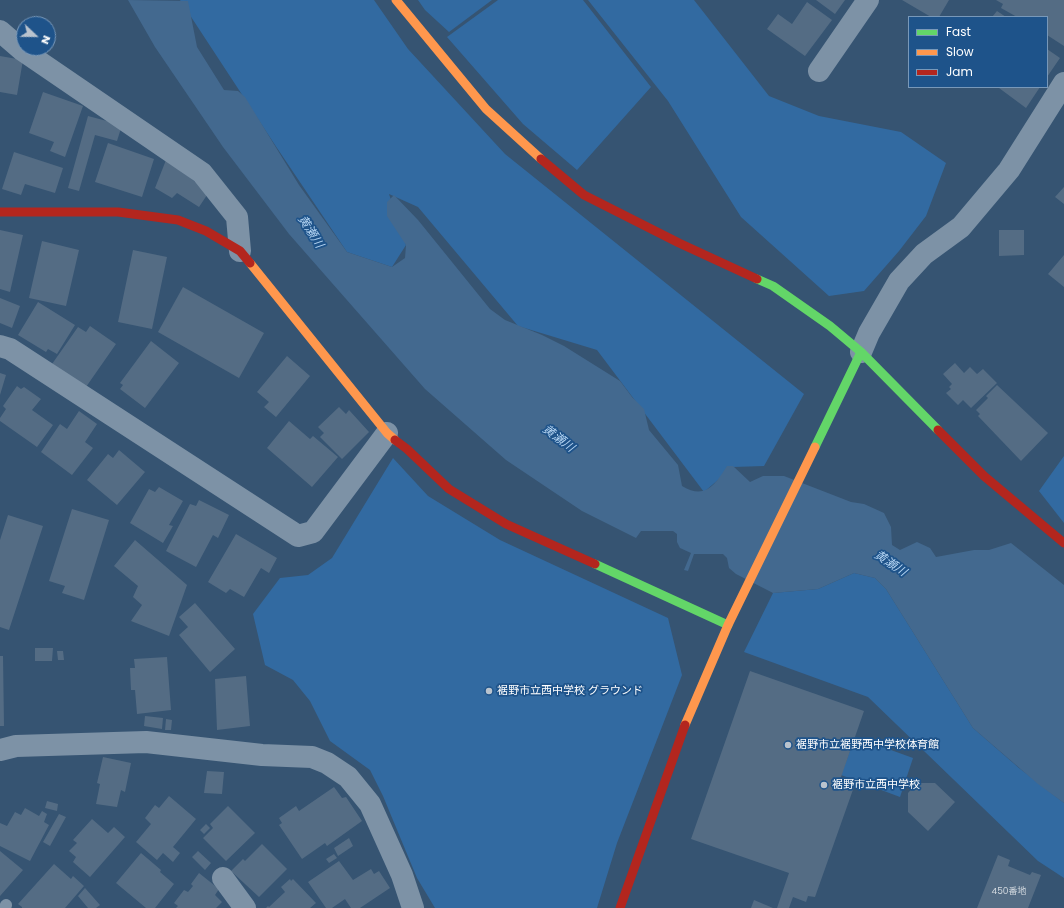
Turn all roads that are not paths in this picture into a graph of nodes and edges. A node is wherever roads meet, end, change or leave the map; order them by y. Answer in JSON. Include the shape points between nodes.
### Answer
{"nodes":[{"id":1,"x":396,"y":0,"type":"edge"},
{"id":2,"x":868,"y":0,"type":"edge"},
{"id":3,"x":0,"y":31,"type":"edge"},
{"id":4,"x":819,"y":71,"type":"dead end"},
{"id":5,"x":1064,"y":83,"type":"edge"},
{"id":6,"x":0,"y":212,"type":"edge"},
{"id":7,"x":240,"y":251,"type":"junction"},
{"id":8,"x":0,"y":346,"type":"edge"},
{"id":9,"x":861,"y":352,"type":"junction"},
{"id":10,"x":387,"y":434,"type":"junction"},
{"id":11,"x":1064,"y":543,"type":"edge"},
{"id":12,"x":728,"y":625,"type":"junction"},
{"id":13,"x":0,"y":750,"type":"edge"},
{"id":14,"x":223,"y":878,"type":"dead end"},
{"id":15,"x":245,"y":908,"type":"edge"},
{"id":16,"x":413,"y":908,"type":"edge"},
{"id":17,"x":620,"y":908,"type":"edge"}],
"edges":[{"from":1,"to":9,"type":"street","via":[[486,109],[584,195],[679,243],[773,286],[830,326]]},
{"from":2,"to":4,"type":"street"},
{"from":3,"to":7,"type":"street","via":[[22,50],[202,173],[237,217]]},
{"from":5,"to":9,"type":"street","via":[[1008,170],[962,227],[924,254],[899,281]]},
{"from":6,"to":7,"type":"street","via":[[118,212],[178,220],[206,231]]},
{"from":7,"to":10,"type":"street"},
{"from":8,"to":10,"type":"street","via":[[10,348],[298,536],[313,532]]},
{"from":9,"to":11,"type":"street","via":[[984,476]]},
{"from":9,"to":12,"type":"street"},
{"from":10,"to":12,"type":"street","via":[[407,449],[449,489],[506,524]]},
{"from":12,"to":17,"type":"street","via":[[687,718]]},
{"from":13,"to":16,"type":"street","via":[[16,746],[146,742],[262,755],[312,757],[327,763],[348,777],[370,804],[402,875]]},
{"from":14,"to":15,"type":"street"}]}
